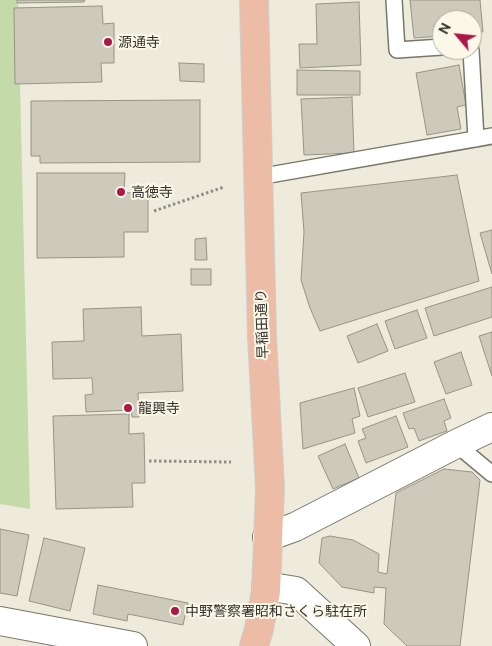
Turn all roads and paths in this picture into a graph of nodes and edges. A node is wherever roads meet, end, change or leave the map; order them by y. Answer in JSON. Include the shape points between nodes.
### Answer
{"nodes":[{"id":1,"x":254,"y":0,"type":"edge"},
{"id":2,"x":394,"y":0,"type":"edge"},
{"id":3,"x":432,"y":48,"type":"edge"},
{"id":4,"x":472,"y":60,"type":"edge"},
{"id":5,"x":492,"y":136,"type":"edge"},
{"id":6,"x":476,"y":139,"type":"junction"},
{"id":7,"x":258,"y":177,"type":"junction"},
{"id":8,"x":224,"y":187,"type":"dead end"},
{"id":9,"x":154,"y":211,"type":"dead end"},
{"id":10,"x":492,"y":427,"type":"edge"},
{"id":11,"x":456,"y":444,"type":"junction"},
{"id":12,"x":149,"y":461,"type":"dead end"},
{"id":13,"x":231,"y":462,"type":"dead end"},
{"id":14,"x":492,"y":474,"type":"edge"},
{"id":15,"x":267,"y":537,"type":"junction"},
{"id":16,"x":266,"y":586,"type":"junction"},
{"id":17,"x":0,"y":622,"type":"edge"},
{"id":18,"x":133,"y":646,"type":"edge"},
{"id":19,"x":254,"y":646,"type":"edge"},
{"id":20,"x":356,"y":646,"type":"edge"}],
"edges":[{"from":1,"to":7,"type":"main road","name":"早稲田通り"},
{"from":2,"to":3,"type":"lane","via":[[397,50]]},
{"from":4,"to":6,"type":"lane"},
{"from":5,"to":6,"type":"lane"},
{"from":6,"to":7,"type":"lane"},
{"from":7,"to":15,"type":"main road","name":"早稲田通り","via":[[270,488]]},
{"from":8,"to":9,"type":"path"},
{"from":10,"to":11,"type":"street"},
{"from":11,"to":14,"type":"lane"},
{"from":11,"to":15,"type":"street","via":[[295,527]]},
{"from":12,"to":13,"type":"path"},
{"from":15,"to":16,"type":"main road","name":"早稲田通り"},
{"from":16,"to":19,"type":"main road","name":"早稲田通り"},
{"from":16,"to":20,"type":"street","via":[[296,591]]},
{"from":17,"to":18,"type":"street"}]}
